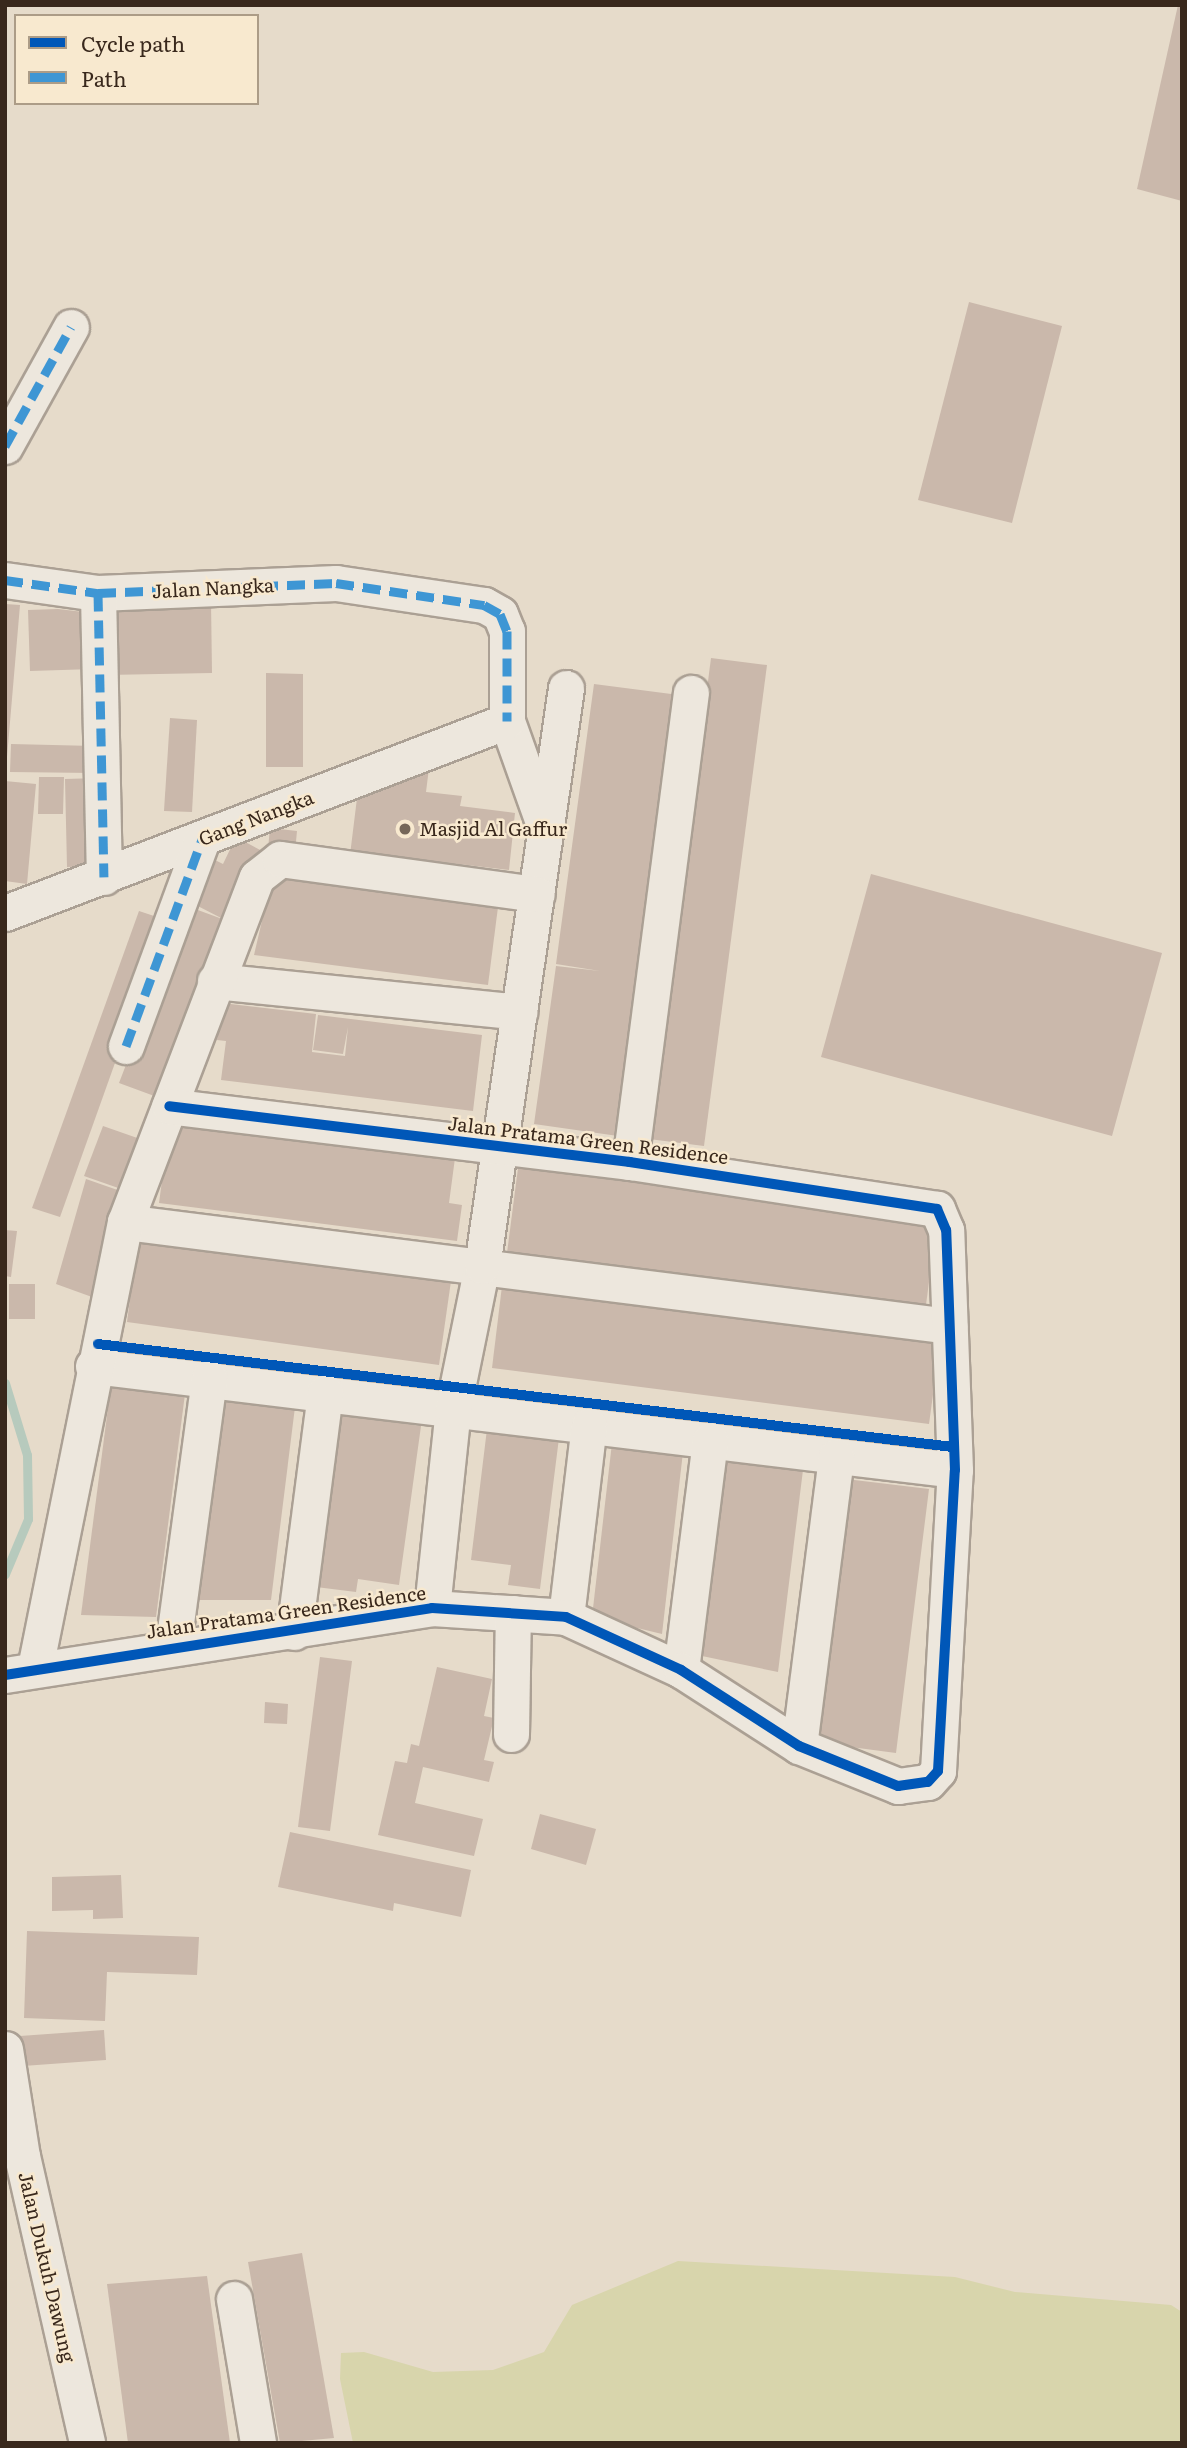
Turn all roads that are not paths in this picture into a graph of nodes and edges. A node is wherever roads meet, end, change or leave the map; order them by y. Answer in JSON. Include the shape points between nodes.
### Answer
{"nodes":[{"id":1,"x":71,"y":327,"type":"dead end"},
{"id":2,"x":5,"y":446,"type":"edge"},
{"id":3,"x":5,"y":580,"type":"edge"},
{"id":4,"x":98,"y":593,"type":"junction"},
{"id":5,"x":566,"y":688,"type":"dead end"},
{"id":6,"x":691,"y":693,"type":"dead end"},
{"id":7,"x":507,"y":721,"type":"junction"},
{"id":8,"x":545,"y":828,"type":"junction"},
{"id":9,"x":202,"y":839,"type":"junction"},
{"id":10,"x":104,"y":877,"type":"junction"},
{"id":11,"x":537,"y":894,"type":"junction"},
{"id":12,"x":5,"y":913,"type":"edge"},
{"id":13,"x":215,"y":981,"type":"junction"},
{"id":14,"x":519,"y":1012,"type":"junction"},
{"id":15,"x":126,"y":1046,"type":"dead end"},
{"id":16,"x":169,"y":1106,"type":"junction"},
{"id":17,"x":500,"y":1145,"type":"junction"},
{"id":18,"x":630,"y":1162,"type":"junction"},
{"id":19,"x":125,"y":1222,"type":"junction"},
{"id":20,"x":482,"y":1266,"type":"junction"},
{"id":21,"x":949,"y":1326,"type":"junction"},
{"id":22,"x":95,"y":1355,"type":"junction"},
{"id":23,"x":221,"y":1372,"type":"junction"},
{"id":24,"x":325,"y":1392,"type":"junction"},
{"id":25,"x":455,"y":1397,"type":"junction"},
{"id":26,"x":589,"y":1424,"type":"junction"},
{"id":27,"x":710,"y":1440,"type":"junction"},
{"id":28,"x":836,"y":1456,"type":"junction"},
{"id":29,"x":954,"y":1459,"type":"junction"},
{"id":30,"x":432,"y":1608,"type":"junction"},
{"id":31,"x":513,"y":1613,"type":"junction"},
{"id":32,"x":566,"y":1617,"type":"junction"},
{"id":33,"x":295,"y":1632,"type":"junction"},
{"id":34,"x":173,"y":1645,"type":"junction"},
{"id":35,"x":681,"y":1670,"type":"junction"},
{"id":36,"x":20,"y":1672,"type":"edge"},
{"id":37,"x":511,"y":1734,"type":"dead end"},
{"id":38,"x":799,"y":1746,"type":"junction"},
{"id":39,"x":5,"y":2049,"type":"edge"},
{"id":40,"x":233,"y":2300,"type":"dead end"},
{"id":41,"x":87,"y":2443,"type":"edge"},
{"id":42,"x":257,"y":2443,"type":"edge"}],
"edges":[{"from":1,"to":2,"type":"street"},
{"from":3,"to":4,"type":"street","name":"Jalan Nangka"},
{"from":4,"to":7,"type":"street","name":"Jalan Nangka","via":[[336,583],[484,605],[500,614],[507,631]]},
{"from":4,"to":10,"type":"street"},
{"from":5,"to":8,"type":"street","name":"Jalan Pratama Green Residence"},
{"from":6,"to":18,"type":"street","name":"Jalan Pratama Green Residence"},
{"from":7,"to":8,"type":"street","name":"Jalan Nangka"},
{"from":7,"to":9,"type":"street","name":"Gang Nangka"},
{"from":8,"to":11,"type":"street","name":"Jalan Pratama Green Residence"},
{"from":9,"to":10,"type":"street","name":"Gang Nangka"},
{"from":9,"to":15,"type":"street"},
{"from":10,"to":12,"type":"street","name":"Gang Nangka"},
{"from":11,"to":13,"type":"street","name":"Jalan Pratama Green Residence","via":[[280,859],[257,877]]},
{"from":11,"to":14,"type":"street","name":"Jalan Pratama Green Residence"},
{"from":13,"to":14,"type":"street"},
{"from":13,"to":16,"type":"street","name":"Jalan Pratama Green Residence"},
{"from":14,"to":17,"type":"street","name":"Jalan Pratama Green Residence"},
{"from":16,"to":17,"type":"street","name":"Jalan Pratama Green Residence"},
{"from":16,"to":19,"type":"street","name":"Jalan Pratama Green Residence"},
{"from":17,"to":18,"type":"street","name":"Jalan Pratama Green Residence"},
{"from":17,"to":20,"type":"street","name":"Jalan Pratama Green Residence"},
{"from":18,"to":21,"type":"street","name":"Jalan Pratama Green Residence","via":[[914,1201],[937,1209],[946,1230]]},
{"from":19,"to":20,"type":"street"},
{"from":19,"to":22,"type":"street","name":"Jalan Pratama Green Residence"},
{"from":20,"to":21,"type":"street"},
{"from":20,"to":25,"type":"street","name":"Jalan Pratama Green Residence"},
{"from":21,"to":29,"type":"street"},
{"from":22,"to":23,"type":"street"},
{"from":22,"to":36,"type":"street","name":"Jalan Pratama Green Residence"},
{"from":23,"to":24,"type":"street"},
{"from":23,"to":25,"type":"street"},
{"from":23,"to":34,"type":"street","name":"Jalan Pratama Green Residence"},
{"from":24,"to":25,"type":"street"},
{"from":24,"to":33,"type":"street","name":"Jalan Pratama Green Residence"},
{"from":25,"to":26,"type":"street"},
{"from":25,"to":29,"type":"street"},
{"from":25,"to":30,"type":"street","name":"Jalan Pratama Green Residence"},
{"from":26,"to":27,"type":"street"},
{"from":26,"to":32,"type":"street"},
{"from":27,"to":28,"type":"street"},
{"from":27,"to":35,"type":"street"},
{"from":28,"to":29,"type":"street"},
{"from":28,"to":38,"type":"street"},
{"from":29,"to":38,"type":"street","name":"Jalan Pratama Green Residence","via":[[935,1778],[898,1786]]},
{"from":30,"to":31,"type":"street","name":"Jalan Pratama Green Residence"},
{"from":30,"to":33,"type":"street","name":"Jalan Pratama Green Residence"},
{"from":31,"to":32,"type":"street","name":"Jalan Pratama Green Residence"},
{"from":31,"to":37,"type":"street"},
{"from":32,"to":35,"type":"street","name":"Jalan Pratama Green Residence"},
{"from":33,"to":34,"type":"street","name":"Jalan Pratama Green Residence"},
{"from":34,"to":36,"type":"street","name":"Jalan Pratama Green Residence"},
{"from":35,"to":38,"type":"street","name":"Jalan Pratama Green Residence"},
{"from":39,"to":41,"type":"street","name":"Jalan Dukuh Dawung","via":[[22,2156]]},
{"from":40,"to":42,"type":"street"}]}
